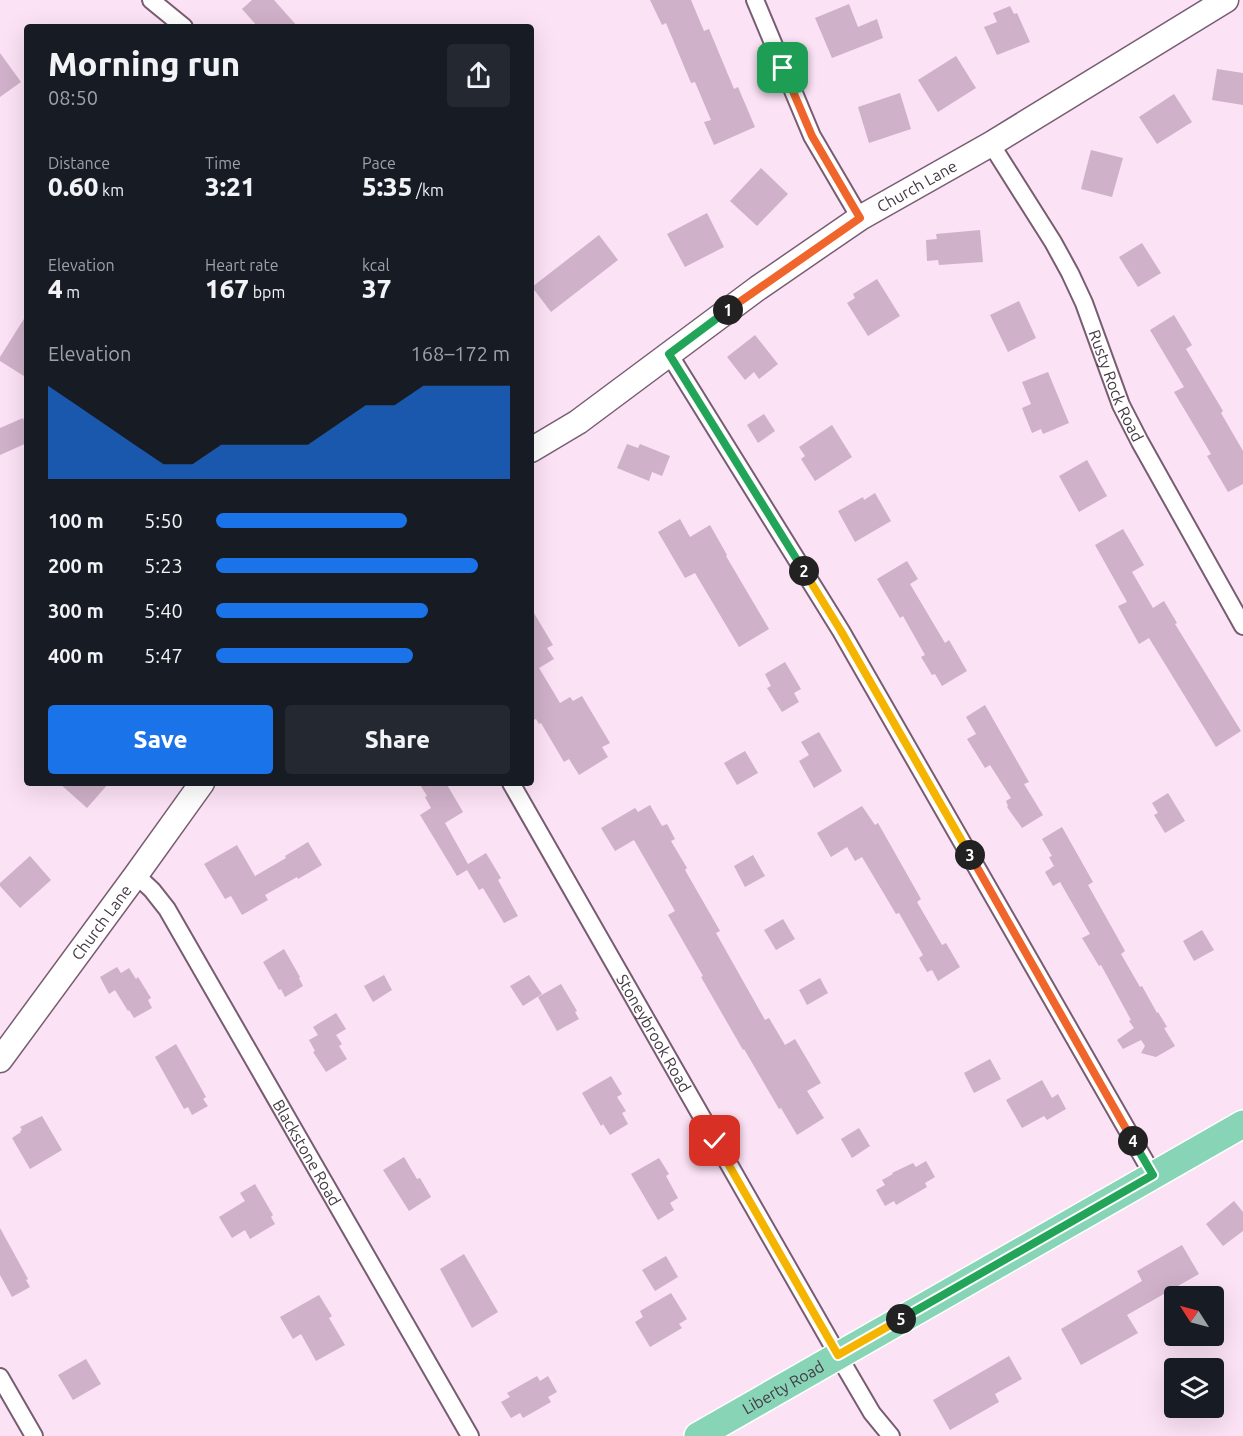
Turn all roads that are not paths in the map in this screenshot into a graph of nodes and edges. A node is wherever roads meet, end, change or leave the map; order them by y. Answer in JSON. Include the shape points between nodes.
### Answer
{"nodes":[{"id":1,"x":152,"y":0,"type":"edge"},
{"id":2,"x":755,"y":0,"type":"edge"},
{"id":3,"x":1226,"y":0,"type":"edge"},
{"id":4,"x":180,"y":24,"type":"edge"},
{"id":5,"x":991,"y":144,"type":"junction"},
{"id":6,"x":860,"y":218,"type":"junction"},
{"id":7,"x":669,"y":354,"type":"junction"},
{"id":8,"x":534,"y":448,"type":"edge"},
{"id":9,"x":1243,"y":626,"type":"edge"},
{"id":10,"x":200,"y":786,"type":"edge"},
{"id":11,"x":513,"y":786,"type":"edge"},
{"id":12,"x":136,"y":875,"type":"junction"},
{"id":13,"x":0,"y":1060,"type":"edge"},
{"id":14,"x":1243,"y":1124,"type":"edge"},
{"id":15,"x":1153,"y":1175,"type":"junction"},
{"id":16,"x":838,"y":1355,"type":"junction"},
{"id":17,"x":0,"y":1377,"type":"edge"},
{"id":18,"x":34,"y":1436,"type":"edge"},
{"id":19,"x":470,"y":1436,"type":"edge"},
{"id":20,"x":698,"y":1436,"type":"edge"},
{"id":21,"x":891,"y":1436,"type":"edge"}],
"edges":[{"from":1,"to":4,"type":"street"},
{"from":2,"to":6,"type":"street","via":[[812,136]]},
{"from":3,"to":5,"type":"street","name":"Church Lane"},
{"from":5,"to":6,"type":"street","name":"Church Lane"},
{"from":5,"to":9,"type":"street","name":"Rusty Rock Road","via":[[1070,273],[1121,405]]},
{"from":6,"to":7,"type":"street","name":"Church Lane"},
{"from":7,"to":8,"type":"street","name":"Church Lane","via":[[578,422]]},
{"from":7,"to":15,"type":"street","via":[[841,631]]},
{"from":10,"to":12,"type":"street","name":"Church Lane"},
{"from":11,"to":16,"type":"street","name":"Stoneybrook Road"},
{"from":12,"to":13,"type":"street","name":"Church Lane"},
{"from":12,"to":19,"type":"street","name":"Blackstone Road","via":[[167,909]]},
{"from":14,"to":15,"type":"main road","name":"Liberty Road"},
{"from":15,"to":16,"type":"main road","name":"Liberty Road"},
{"from":16,"to":20,"type":"main road","name":"Liberty Road"},
{"from":16,"to":21,"type":"street","name":"Stoneybrook Road","via":[[872,1413]]},
{"from":17,"to":18,"type":"street"}]}
